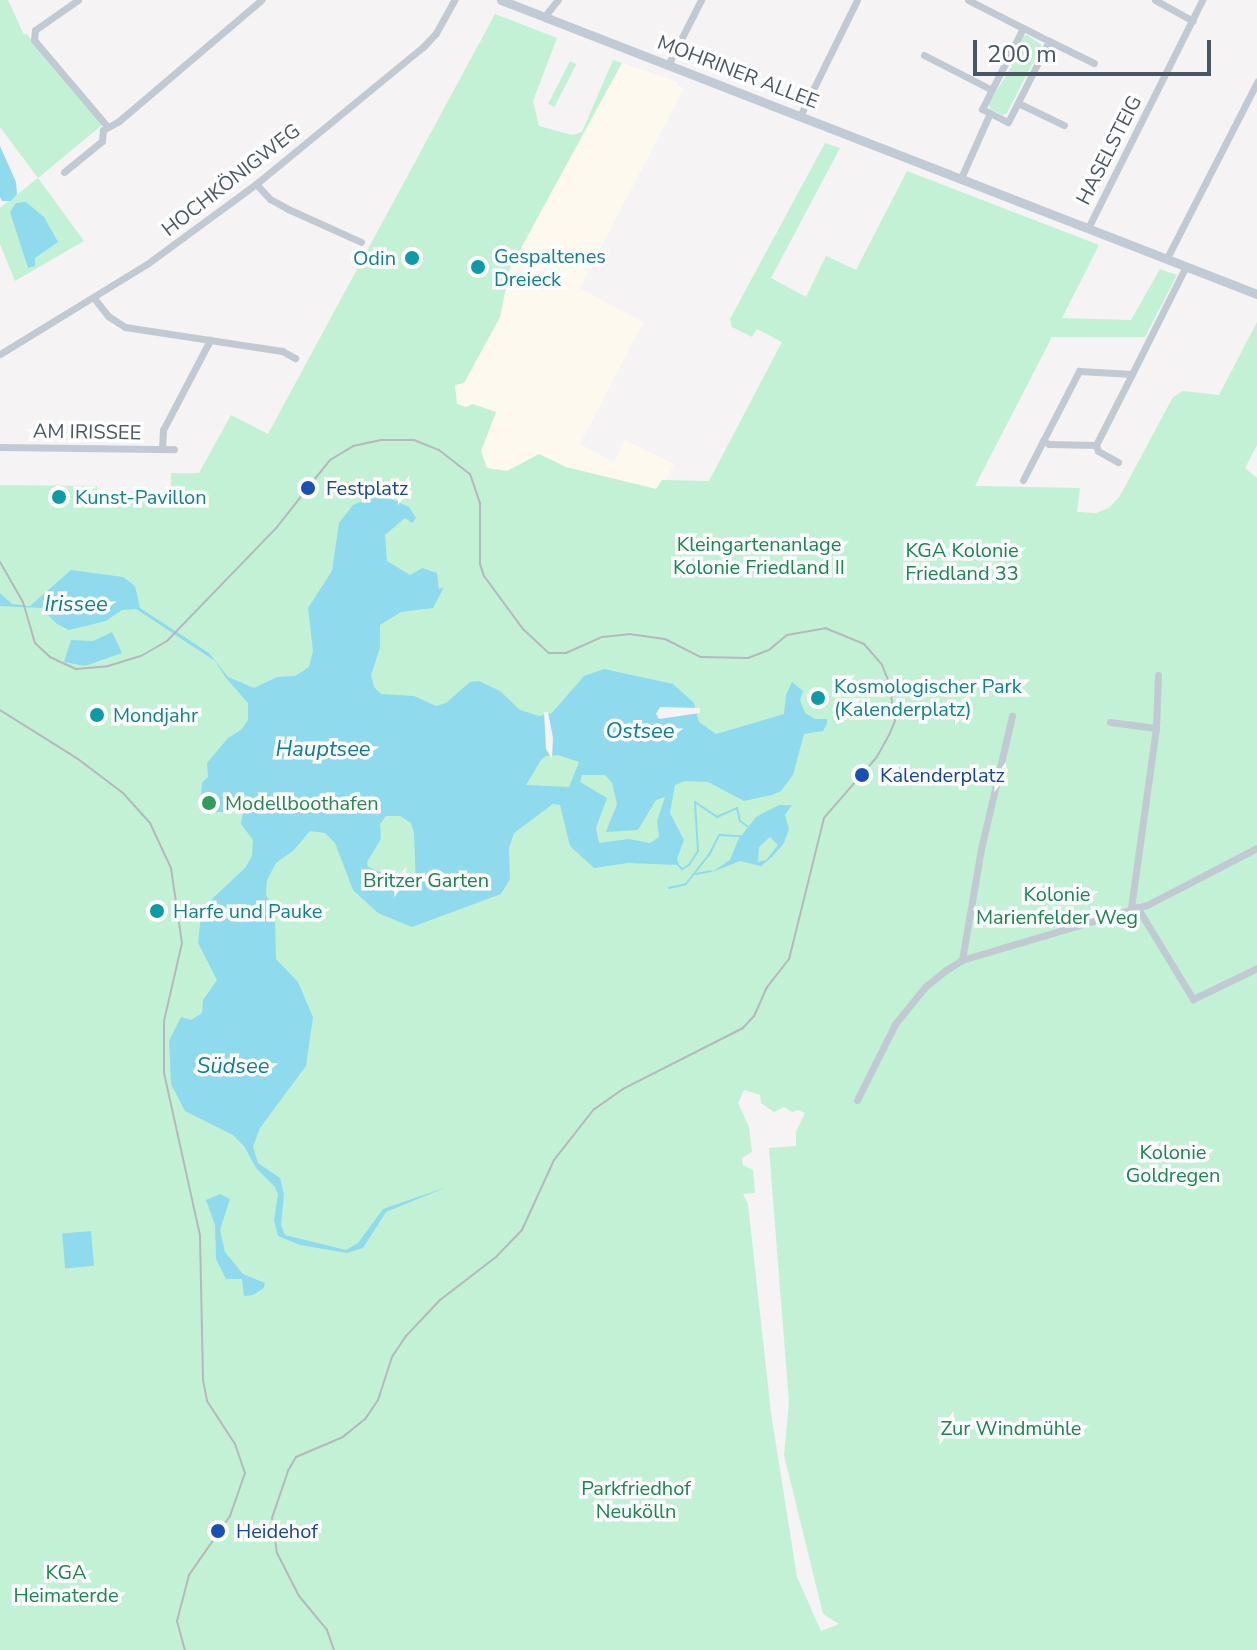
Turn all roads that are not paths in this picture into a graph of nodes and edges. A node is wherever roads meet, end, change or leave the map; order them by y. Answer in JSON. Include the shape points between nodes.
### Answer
{"nodes":[{"id":1,"x":78,"y":0,"type":"edge"},
{"id":2,"x":261,"y":0,"type":"edge"},
{"id":3,"x":454,"y":0,"type":"edge"},
{"id":4,"x":501,"y":0,"type":"edge"},
{"id":5,"x":558,"y":0,"type":"edge"},
{"id":6,"x":701,"y":0,"type":"edge"},
{"id":7,"x":857,"y":0,"type":"edge"},
{"id":8,"x":968,"y":0,"type":"edge"},
{"id":9,"x":1145,"y":0,"type":"edge"},
{"id":10,"x":1202,"y":0,"type":"edge"},
{"id":11,"x":1154,"y":2,"type":"edge"},
{"id":12,"x":544,"y":17,"type":"junction"},
{"id":13,"x":1193,"y":21,"type":"junction"},
{"id":14,"x":1023,"y":28,"type":"junction"},
{"id":15,"x":1049,"y":41,"type":"junction"},
{"id":16,"x":924,"y":55,"type":"dead end"},
{"id":17,"x":1094,"y":63,"type":"dead end"},
{"id":18,"x":668,"y":65,"type":"junction"},
{"id":19,"x":1257,"y":82,"type":"edge"},
{"id":20,"x":992,"y":90,"type":"junction"},
{"id":21,"x":1018,"y":103,"type":"junction"},
{"id":22,"x":990,"y":113,"type":"junction"},
{"id":23,"x":800,"y":116,"type":"junction"},
{"id":24,"x":1064,"y":125,"type":"dead end"},
{"id":25,"x":107,"y":126,"type":"junction"},
{"id":26,"x":64,"y":172,"type":"dead end"},
{"id":27,"x":961,"y":178,"type":"junction"},
{"id":28,"x":256,"y":184,"type":"junction"},
{"id":29,"x":1088,"y":228,"type":"junction"},
{"id":30,"x":361,"y":242,"type":"dead end"},
{"id":31,"x":1167,"y":258,"type":"junction"},
{"id":32,"x":1186,"y":266,"type":"junction"},
{"id":33,"x":1257,"y":294,"type":"edge"},
{"id":34,"x":94,"y":298,"type":"junction"},
{"id":35,"x":210,"y":340,"type":"junction"},
{"id":36,"x":0,"y":354,"type":"edge"},
{"id":37,"x":295,"y":358,"type":"dead end"},
{"id":38,"x":1132,"y":374,"type":"junction"},
{"id":39,"x":1043,"y":441,"type":"junction"},
{"id":40,"x":1096,"y":445,"type":"junction"},
{"id":41,"x":0,"y":447,"type":"edge"},
{"id":42,"x":162,"y":449,"type":"junction"},
{"id":43,"x":174,"y":449,"type":"dead end"},
{"id":44,"x":1118,"y":462,"type":"dead end"},
{"id":45,"x":1023,"y":480,"type":"dead end"},
{"id":46,"x":1158,"y":675,"type":"dead end"},
{"id":47,"x":1012,"y":716,"type":"dead end"},
{"id":48,"x":1110,"y":722,"type":"dead end"},
{"id":49,"x":1156,"y":728,"type":"junction"},
{"id":50,"x":1257,"y":848,"type":"edge"},
{"id":51,"x":1134,"y":908,"type":"junction"},
{"id":52,"x":962,"y":960,"type":"junction"},
{"id":53,"x":1257,"y":968,"type":"edge"},
{"id":54,"x":857,"y":1100,"type":"dead end"}],
"edges":[{"from":1,"to":25,"type":"street","via":[[35,30],[34,40]]},
{"from":2,"to":25,"type":"street"},
{"from":3,"to":28,"type":"street","name":"HOCHKÖNIGWEG","via":[[423,47]]},
{"from":4,"to":12,"type":"main road","name":"MOHRINER ALLEE"},
{"from":5,"to":12,"type":"street"},
{"from":6,"to":18,"type":"street"},
{"from":7,"to":23,"type":"street"},
{"from":8,"to":14,"type":"street"},
{"from":9,"to":11,"type":"street"},
{"from":10,"to":13,"type":"street","name":"HASELSTEIG"},
{"from":11,"to":13,"type":"street"},
{"from":12,"to":18,"type":"main road","name":"MOHRINER ALLEE"},
{"from":13,"to":29,"type":"street","name":"HASELSTEIG"},
{"from":14,"to":15,"type":"street"},
{"from":14,"to":20,"type":"street"},
{"from":15,"to":17,"type":"street"},
{"from":15,"to":21,"type":"street"},
{"from":16,"to":20,"type":"street"},
{"from":18,"to":23,"type":"main road","name":"MOHRINER ALLEE"},
{"from":19,"to":31,"type":"street"},
{"from":20,"to":22,"type":"street","via":[[982,109]]},
{"from":21,"to":22,"type":"street","via":[[1008,122]]},
{"from":21,"to":24,"type":"street"},
{"from":22,"to":27,"type":"street"},
{"from":23,"to":27,"type":"main road","name":"MOHRINER ALLEE"},
{"from":25,"to":26,"type":"street","via":[[102,141]]},
{"from":27,"to":29,"type":"main road","name":"MOHRINER ALLEE"},
{"from":28,"to":30,"type":"street","via":[[288,209]]},
{"from":28,"to":34,"type":"street","name":"HOCHKÖNIGWEG"},
{"from":29,"to":31,"type":"main road","name":"MOHRINER ALLEE"},
{"from":31,"to":32,"type":"main road","name":"MOHRINER ALLEE"},
{"from":32,"to":33,"type":"main road","name":"MOHRINER ALLEE"},
{"from":32,"to":38,"type":"street"},
{"from":34,"to":35,"type":"street","via":[[125,327]]},
{"from":34,"to":36,"type":"street","name":"HOCHKÖNIGWEG"},
{"from":35,"to":37,"type":"street","via":[[282,351]]},
{"from":35,"to":42,"type":"street","via":[[163,430]]},
{"from":38,"to":39,"type":"street","via":[[1079,371]]},
{"from":38,"to":40,"type":"street"},
{"from":39,"to":40,"type":"street"},
{"from":39,"to":45,"type":"street"},
{"from":40,"to":44,"type":"street"},
{"from":41,"to":42,"type":"street","name":"AM IRISSEE"},
{"from":42,"to":43,"type":"street","name":"AM IRISSEE"},
{"from":46,"to":49,"type":"street"},
{"from":47,"to":52,"type":"street","via":[[980,850]]},
{"from":48,"to":49,"type":"street"},
{"from":49,"to":51,"type":"street"},
{"from":50,"to":51,"type":"street"},
{"from":51,"to":52,"type":"street"},
{"from":51,"to":53,"type":"street","via":[[1193,999]]},
{"from":52,"to":54,"type":"street","via":[[909,1004]]}]}
